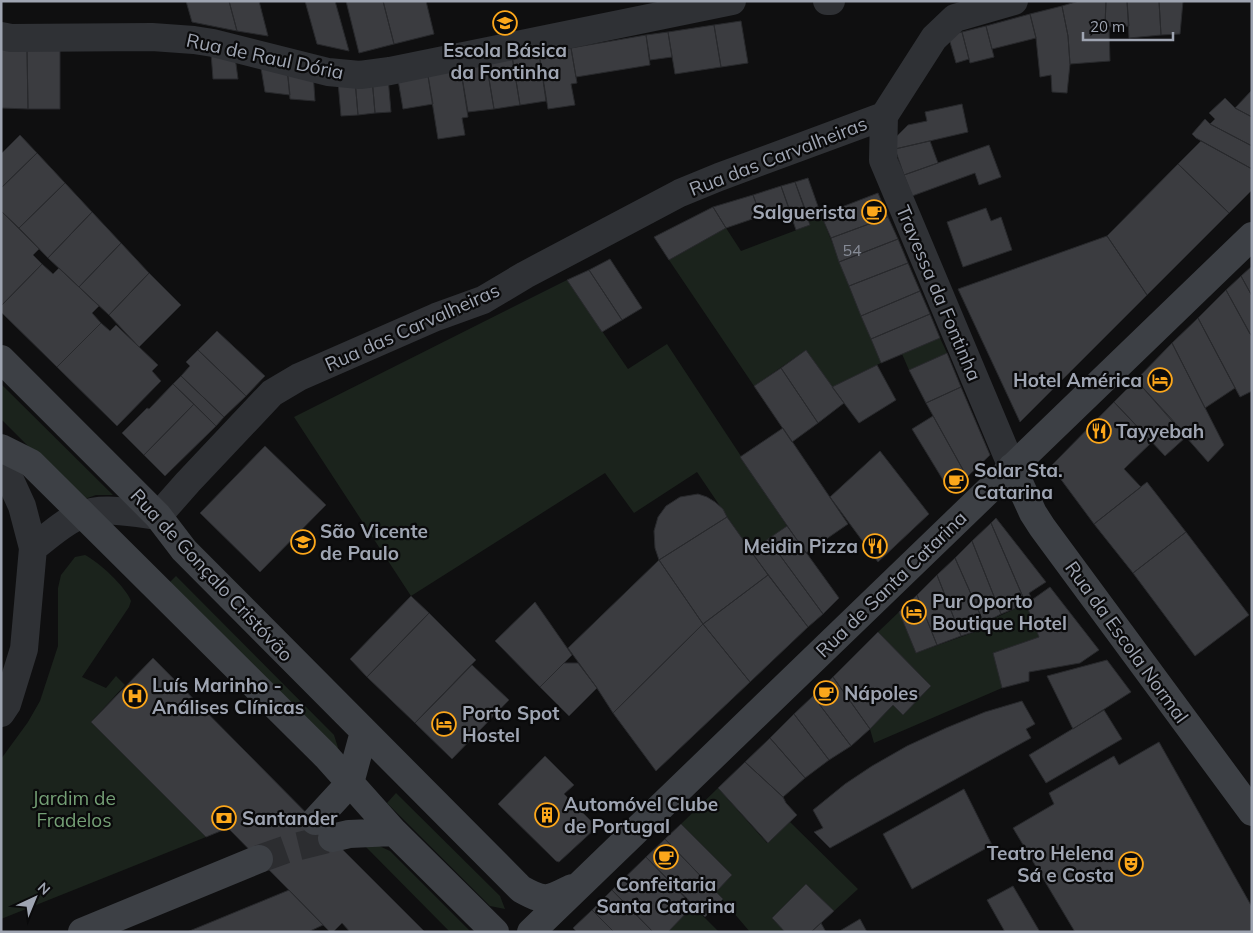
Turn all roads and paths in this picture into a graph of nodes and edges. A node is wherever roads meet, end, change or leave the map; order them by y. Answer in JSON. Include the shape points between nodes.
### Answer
{"nodes":[{"id":1,"x":732,"y":1,"type":"edge"},
{"id":2,"x":827,"y":1,"type":"edge"},
{"id":3,"x":831,"y":1,"type":"edge"},
{"id":4,"x":1014,"y":1,"type":"edge"},
{"id":5,"x":1,"y":36,"type":"edge"},
{"id":6,"x":884,"y":116,"type":"junction"},
{"id":7,"x":1252,"y":236,"type":"edge"},
{"id":8,"x":1,"y":359,"type":"edge"},
{"id":9,"x":1,"y":448,"type":"edge"},
{"id":10,"x":1,"y":460,"type":"edge"},
{"id":11,"x":1012,"y":467,"type":"junction"},
{"id":12,"x":82,"y":514,"type":"junction"},
{"id":13,"x":158,"y":516,"type":"junction"},
{"id":14,"x":33,"y":548,"type":"junction"},
{"id":15,"x":1,"y":713,"type":"edge"},
{"id":16,"x":364,"y":732,"type":"junction"},
{"id":17,"x":350,"y":784,"type":"junction"},
{"id":18,"x":1252,"y":812,"type":"edge"},
{"id":19,"x":394,"y":832,"type":"junction"},
{"id":20,"x":259,"y":859,"type":"tunnel mouth"},
{"id":21,"x":585,"y":881,"type":"junction"},
{"id":22,"x":82,"y":932,"type":"edge"},
{"id":23,"x":495,"y":932,"type":"edge"},
{"id":24,"x":531,"y":932,"type":"edge"}],
"edges":[{"from":1,"to":5,"type":"street","name":"Rua de Raul Dória","via":[[360,75],[328,72],[194,40]]},
{"from":2,"to":3,"type":"street"},
{"from":4,"to":6,"type":"street","via":[[955,18],[934,38]]},
{"from":6,"to":11,"type":"street","name":"Travessa da Fontinha","via":[[883,160]]},
{"from":6,"to":13,"type":"street","name":"Rua das Carvalheiras","via":[[680,193],[483,300],[299,377],[272,392]]},
{"from":7,"to":11,"type":"main road","name":"Rua de Santa Catarina"},
{"from":8,"to":13,"type":"main road","name":"Rua de Gonçalo Cristóvão"},
{"from":9,"to":12,"type":"main road","via":[[31,462]]},
{"from":10,"to":14,"type":"street","via":[[22,506]]},
{"from":11,"to":18,"type":"main road","name":"Rua da Escola Normal","via":[[1042,527]]},
{"from":11,"to":21,"type":"main road","name":"Rua de Santa Catarina"},
{"from":12,"to":13,"type":"street","via":[[114,510]]},
{"from":12,"to":14,"type":"street"},
{"from":12,"to":17,"type":"main road","via":[[326,756]]},
{"from":13,"to":16,"type":"main road","name":"Rua de Gonçalo Cristóvão","via":[[184,550]]},
{"from":14,"to":15,"type":"street","via":[[24,649],[7,704]]},
{"from":16,"to":17,"type":"main road"},
{"from":16,"to":21,"type":"main road","name":"Rua de Gonçalo Cristóvão","via":[[521,890],[537,898],[550,899]]},
{"from":17,"to":19,"type":"main road"},
{"from":17,"to":19,"type":"main road","via":[[323,830],[349,834]]},
{"from":19,"to":23,"type":"main road"},
{"from":20,"to":22,"type":"main road"},
{"from":21,"to":24,"type":"main road","name":"Rua de Santa Catarina"}]}
